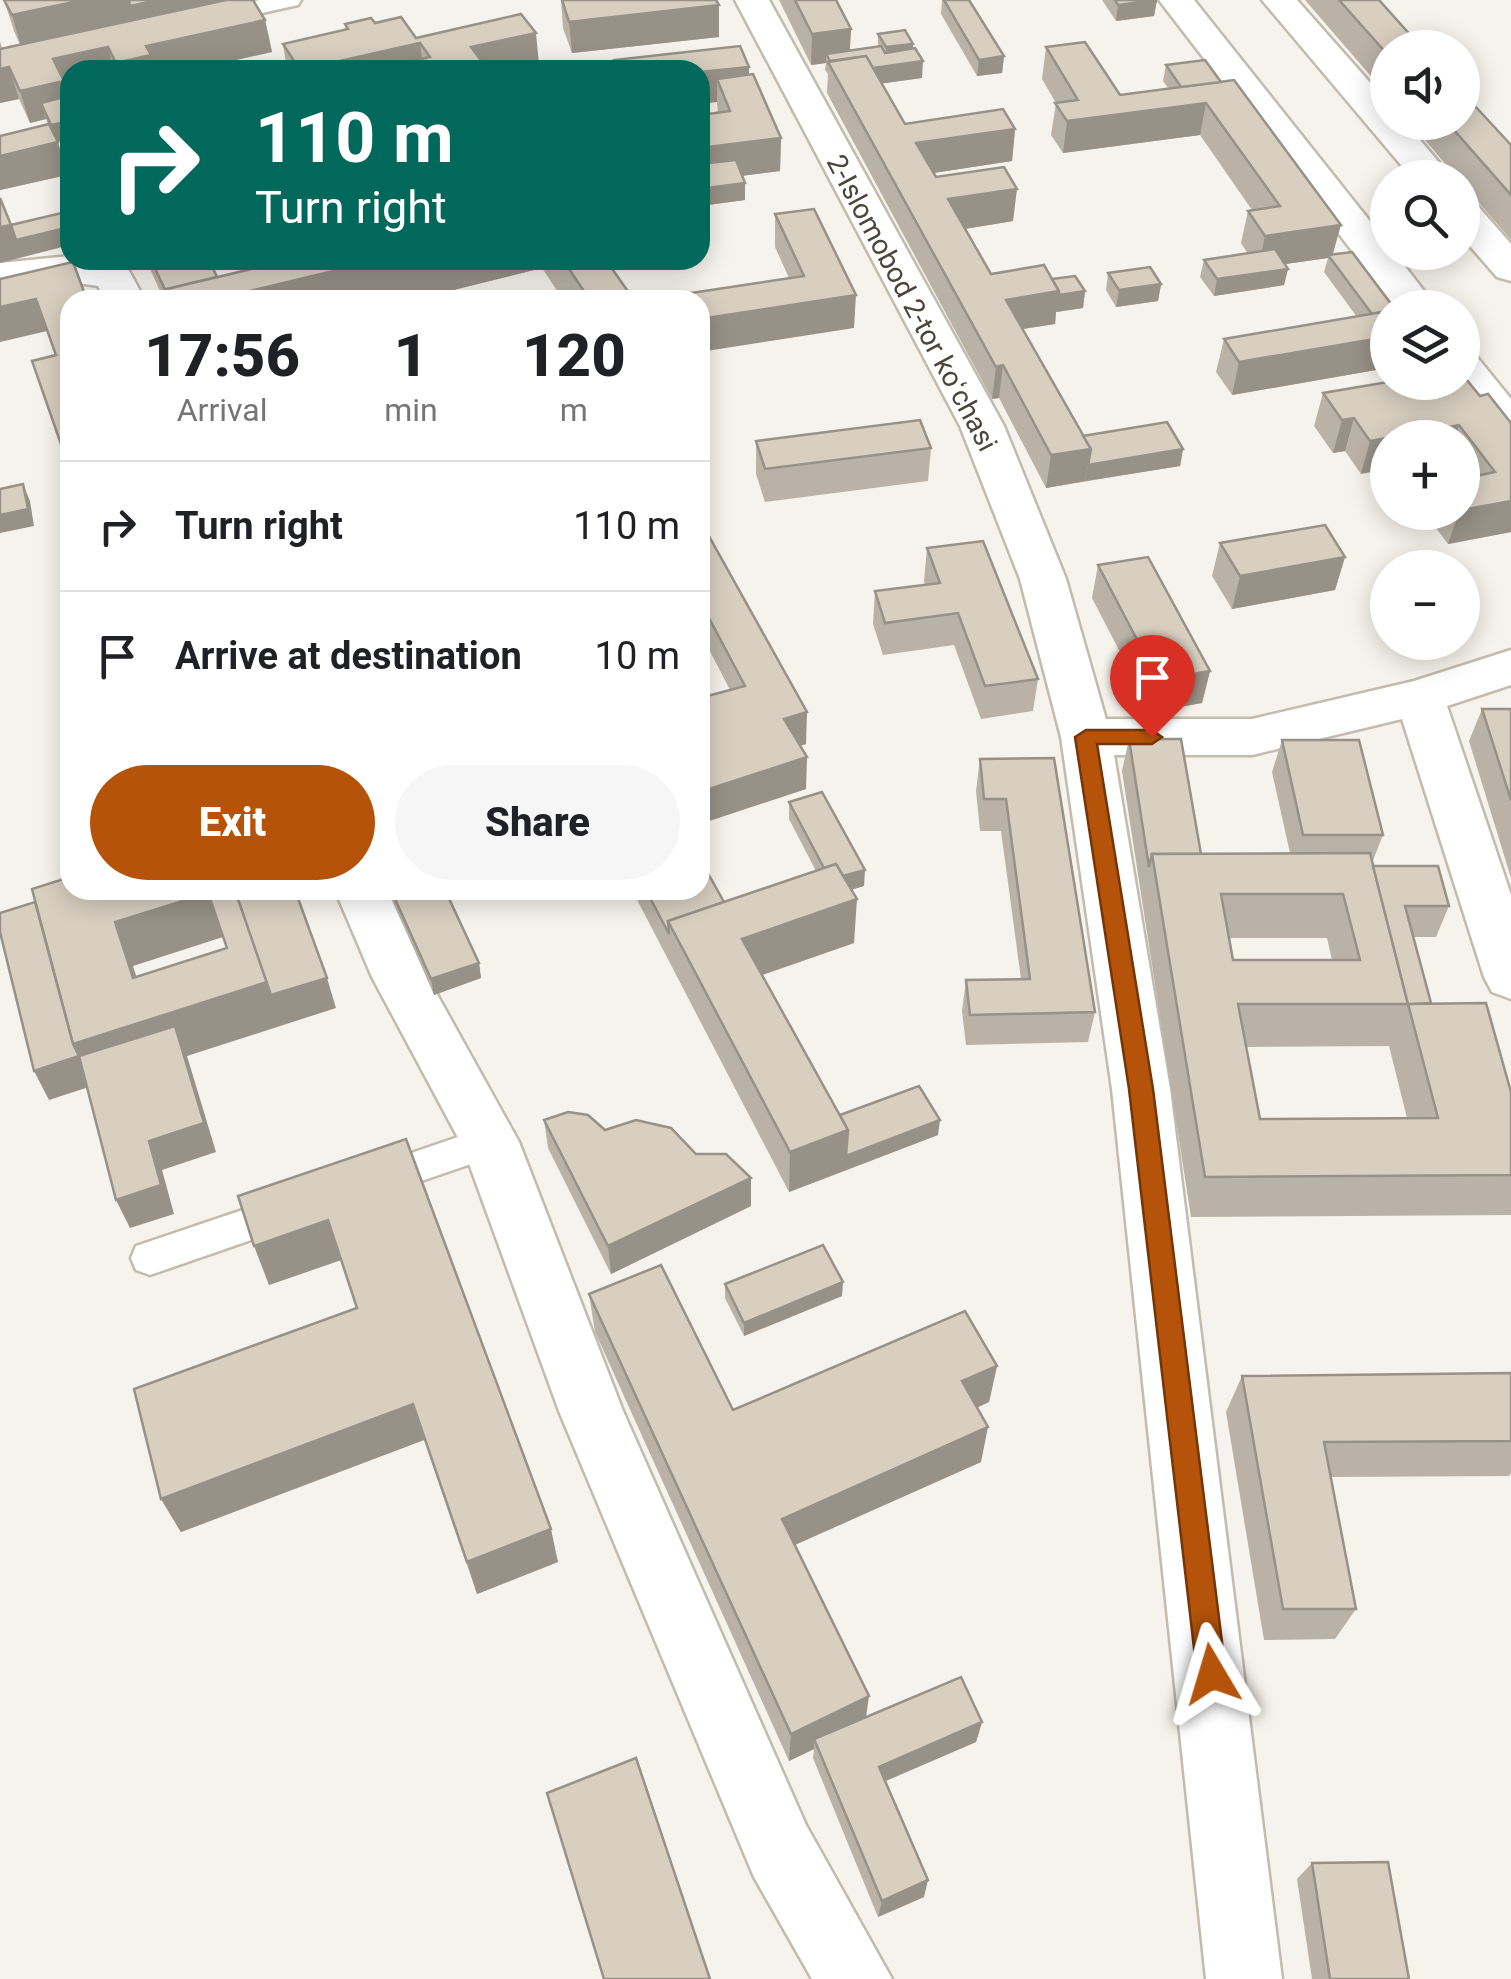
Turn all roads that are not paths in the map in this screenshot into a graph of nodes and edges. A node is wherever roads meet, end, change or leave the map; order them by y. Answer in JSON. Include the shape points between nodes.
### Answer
{"nodes":[{"id":1,"x":290,"y":0,"type":"edge"},
{"id":2,"x":752,"y":0,"type":"edge"},
{"id":3,"x":1176,"y":0,"type":"edge"},
{"id":4,"x":1279,"y":0,"type":"edge"},
{"id":5,"x":194,"y":21,"type":"edge"},
{"id":6,"x":1417,"y":160,"type":"edge"},
{"id":7,"x":1480,"y":233,"type":"edge"},
{"id":8,"x":60,"y":264,"type":"edge"},
{"id":9,"x":1511,"y":269,"type":"edge"},
{"id":10,"x":96,"y":270,"type":"edge"},
{"id":11,"x":0,"y":275,"type":"edge"},
{"id":12,"x":119,"y":290,"type":"edge"},
{"id":13,"x":1403,"y":290,"type":"edge"},
{"id":14,"x":1480,"y":389,"type":"edge"},
{"id":15,"x":1511,"y":428,"type":"edge"},
{"id":16,"x":1511,"y":667,"type":"edge"},
{"id":17,"x":1420,"y":697,"type":"junction"},
{"id":18,"x":1086,"y":737,"type":"junction"},
{"id":19,"x":365,"y":900,"type":"edge"},
{"id":20,"x":1511,"y":977,"type":"edge"},
{"id":21,"x":490,"y":1142,"type":"junction"},
{"id":22,"x":150,"y":1258,"type":"dead end"},
{"id":23,"x":854,"y":1979,"type":"edge"},
{"id":24,"x":1244,"y":1979,"type":"edge"}],
"edges":[{"from":1,"to":5,"type":"lane"},
{"from":2,"to":18,"type":"street","name":"2-Islomobod 2-tor koʻchasi","via":[[982,426],[1043,580]]},
{"from":3,"to":13,"type":"street"},
{"from":4,"to":6,"type":"street"},
{"from":7,"to":9,"type":"street"},
{"from":8,"to":11,"type":"street"},
{"from":10,"to":12,"type":"street","via":[[114,278]]},
{"from":14,"to":15,"type":"street"},
{"from":16,"to":17,"type":"street"},
{"from":17,"to":18,"type":"street","via":[[1252,737]]},
{"from":17,"to":20,"type":"street"},
{"from":18,"to":24,"type":"street","name":"2-Islomobod 2-tor koʻchasi","via":[[1141,1089]]},
{"from":19,"to":21,"type":"street","via":[[399,977]]},
{"from":21,"to":22,"type":"lane"},
{"from":21,"to":23,"type":"street","via":[[591,1411],[780,1851]]}]}
